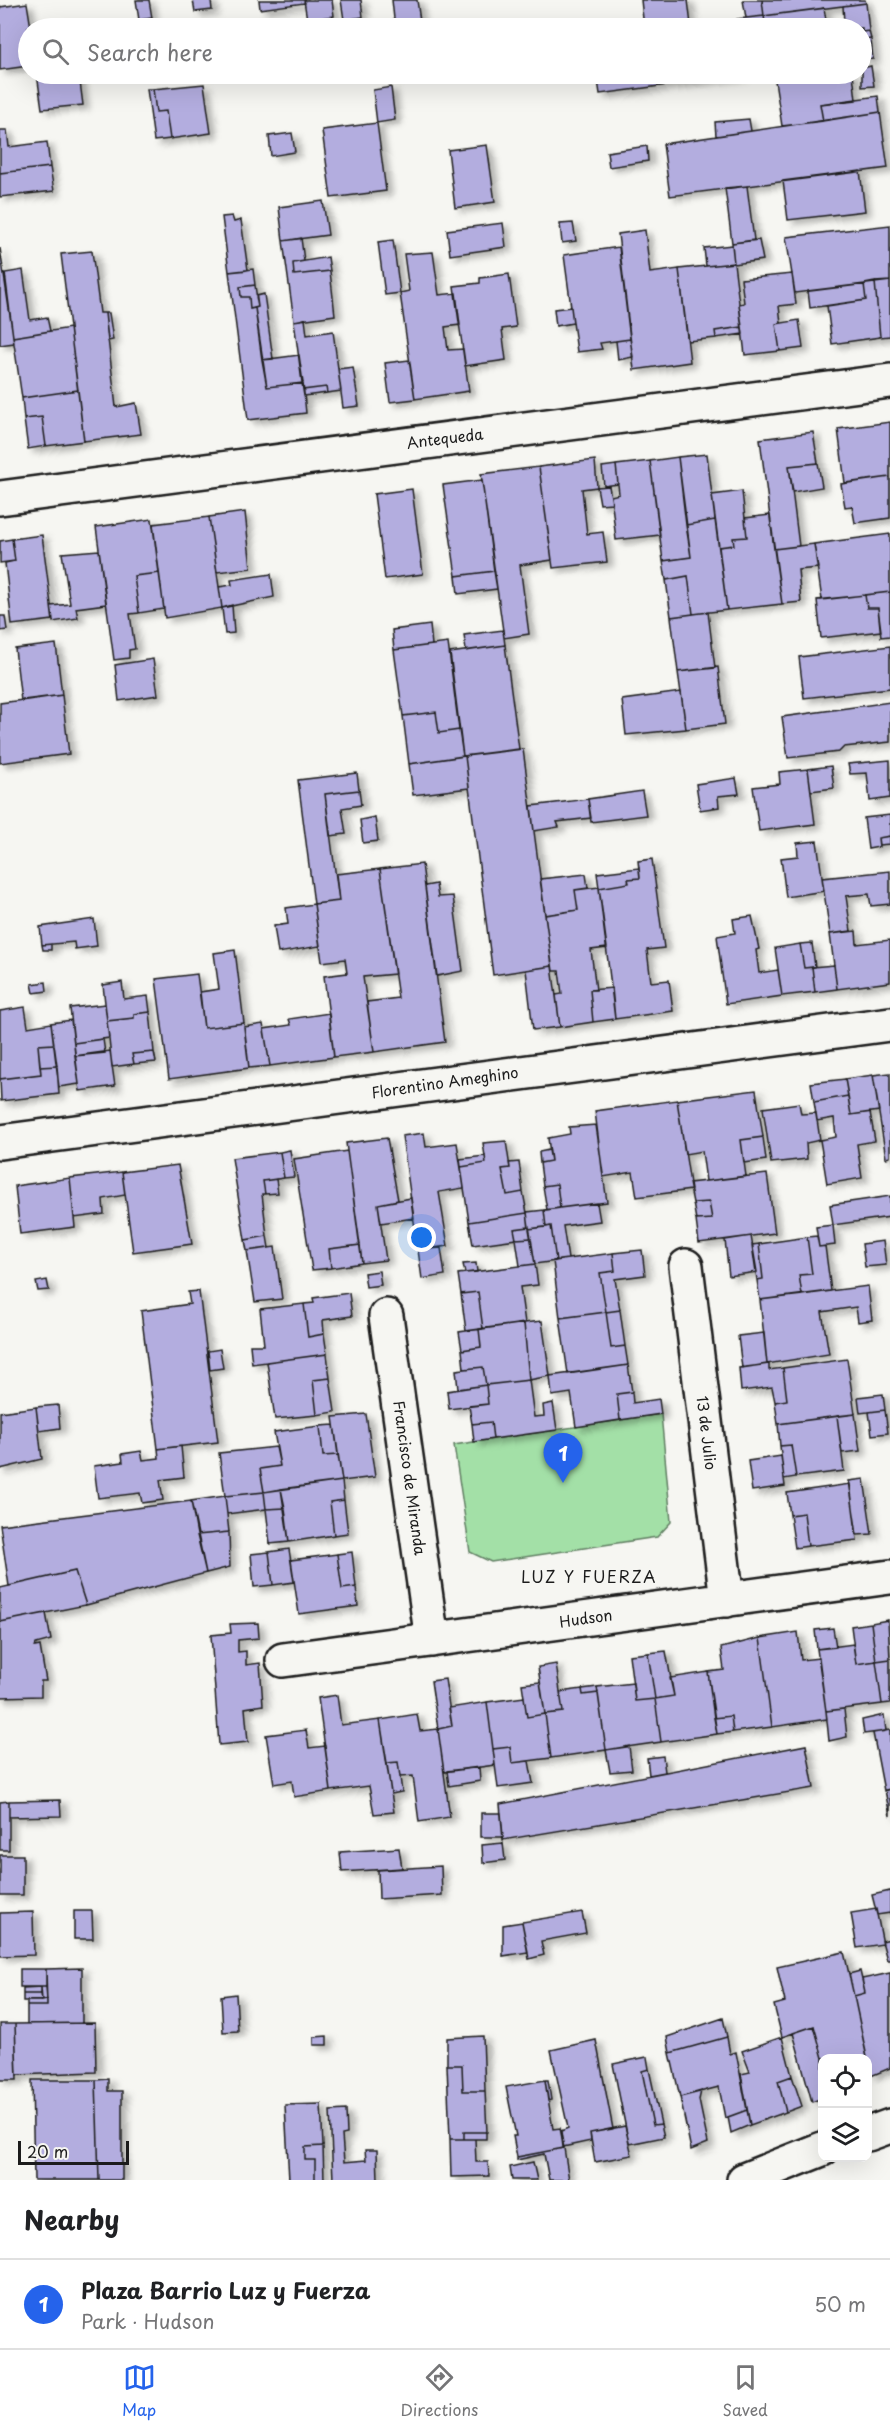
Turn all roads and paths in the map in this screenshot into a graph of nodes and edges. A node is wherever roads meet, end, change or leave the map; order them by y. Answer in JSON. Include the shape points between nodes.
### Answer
{"nodes":[{"id":1,"x":890,"y":381,"type":"edge"},
{"id":2,"x":0,"y":498,"type":"edge"},
{"id":3,"x":890,"y":1024,"type":"edge"},
{"id":4,"x":0,"y":1142,"type":"edge"},
{"id":5,"x":686,"y":1266,"type":"dead end"},
{"id":6,"x":386,"y":1316,"type":"dead end"},
{"id":7,"x":890,"y":1578,"type":"edge"},
{"id":8,"x":727,"y":1600,"type":"junction"},
{"id":9,"x":432,"y":1640,"type":"junction"},
{"id":10,"x":283,"y":1660,"type":"dead end"},
{"id":11,"x":890,"y":2126,"type":"edge"},
{"id":12,"x":872,"y":2132,"type":"edge"},
{"id":13,"x":818,"y":2152,"type":"edge"},
{"id":14,"x":744,"y":2180,"type":"edge"}],
"edges":[{"from":1,"to":2,"type":"street","name":"Antequeda"},
{"from":3,"to":4,"type":"street","name":"Florentino Ameghino"},
{"from":5,"to":8,"type":"street","name":"13 de Julio"},
{"from":6,"to":9,"type":"street","name":"Francisco de Miranda"},
{"from":7,"to":8,"type":"street","name":"Hudson"},
{"from":8,"to":9,"type":"street","name":"Hudson"},
{"from":9,"to":10,"type":"street","name":"Hudson"},
{"from":11,"to":12,"type":"street"},
{"from":13,"to":14,"type":"street"}]}
